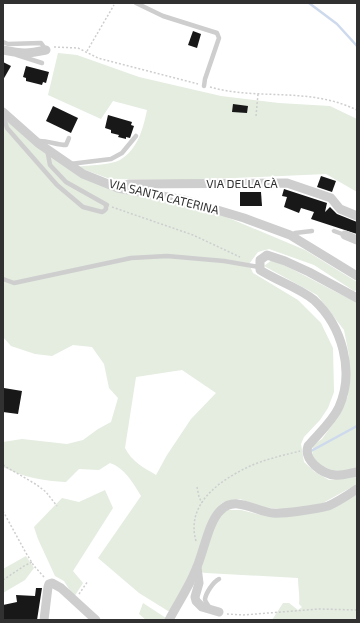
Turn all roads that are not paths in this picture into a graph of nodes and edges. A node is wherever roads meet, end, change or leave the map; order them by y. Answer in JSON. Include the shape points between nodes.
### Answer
{"nodes":[{"id":1,"x":136,"y":3,"type":"edge"},
{"id":2,"x":3,"y":42,"type":"edge"},
{"id":3,"x":46,"y":50,"type":"joint"},
{"id":4,"x":5,"y":51,"type":"edge"},
{"id":5,"x":42,"y":63,"type":"dead end"},
{"id":6,"x":204,"y":86,"type":"dead end"},
{"id":7,"x":3,"y":112,"type":"edge"},
{"id":8,"x":136,"y":136,"type":"dead end"},
{"id":9,"x":69,"y":138,"type":"dead end"},
{"id":10,"x":38,"y":144,"type":"junction"},
{"id":11,"x":47,"y":149,"type":"junction"},
{"id":12,"x":68,"y":164,"type":"junction"},
{"id":13,"x":118,"y":188,"type":"junction"},
{"id":14,"x":357,"y":216,"type":"edge"},
{"id":15,"x":334,"y":231,"type":"dead end"},
{"id":16,"x":312,"y":232,"type":"dead end"},
{"id":17,"x":290,"y":235,"type":"junction"},
{"id":18,"x":345,"y":235,"type":"joint"},
{"id":19,"x":357,"y":240,"type":"edge"},
{"id":20,"x":260,"y":267,"type":"junction"},
{"id":21,"x":357,"y":276,"type":"edge"},
{"id":22,"x":3,"y":279,"type":"edge"},
{"id":23,"x":357,"y":298,"type":"edge"},
{"id":24,"x":357,"y":472,"type":"edge"},
{"id":25,"x":357,"y":489,"type":"edge"},
{"id":26,"x":197,"y":568,"type":"junction"},
{"id":27,"x":219,"y":579,"type":"dead end"},
{"id":28,"x":215,"y":611,"type":"joint"},
{"id":29,"x":44,"y":620,"type":"edge"},
{"id":30,"x":96,"y":620,"type":"edge"},
{"id":31,"x":168,"y":620,"type":"edge"}],
"edges":[{"from":1,"to":6,"type":"lane","via":[[163,16],[217,33],[219,38]]},
{"from":2,"to":3,"type":"lane","via":[[42,43]]},
{"from":3,"to":4,"type":"street","via":[[22,54]]},
{"from":4,"to":5,"type":"lane"},
{"from":7,"to":10,"type":"street","name":"VIA SANTA CATERINA"},
{"from":7,"to":11,"type":"lane","via":[[7,128],[62,190],[83,207],[104,211],[107,205],[66,182],[50,165]]},
{"from":8,"to":12,"type":"lane","via":[[122,153],[111,159]]},
{"from":9,"to":10,"type":"lane","via":[[66,145],[40,141]]},
{"from":10,"to":11,"type":"street","name":"VIA SANTA CATERINA"},
{"from":11,"to":12,"type":"street","name":"VIA SANTA CATERINA"},
{"from":12,"to":13,"type":"street","name":"VIA SANTA CATERINA","via":[[83,174]]},
{"from":13,"to":14,"type":"street","name":"VIA DELLA CÀ","via":[[129,184],[287,183],[330,198],[340,209]]},
{"from":13,"to":17,"type":"street","name":"VIA SANTA CATERINA","via":[[184,200]]},
{"from":15,"to":18,"type":"lane"},
{"from":16,"to":17,"type":"lane"},
{"from":17,"to":21,"type":"street","name":"VIA SANTA CATERINA"},
{"from":18,"to":19,"type":"street"},
{"from":20,"to":22,"type":"lane","via":[[167,256],[131,258],[14,283]]},
{"from":20,"to":23,"type":"street","via":[[260,260],[268,255],[309,272]]},
{"from":20,"to":24,"type":"street","via":[[260,270],[314,301],[338,333],[344,350],[345,388],[338,408],[304,450],[315,467],[325,472],[335,475]]},
{"from":25,"to":26,"type":"street","via":[[327,506],[308,510],[273,513],[241,504],[226,506],[214,519]]},
{"from":26,"to":28,"type":"street","via":[[199,583],[196,601],[202,607]]},
{"from":26,"to":31,"type":"street"},
{"from":27,"to":28,"type":"lane","via":[[215,581],[205,598],[205,602]]},
{"from":29,"to":30,"type":"street","via":[[49,584],[52,583]]}]}
